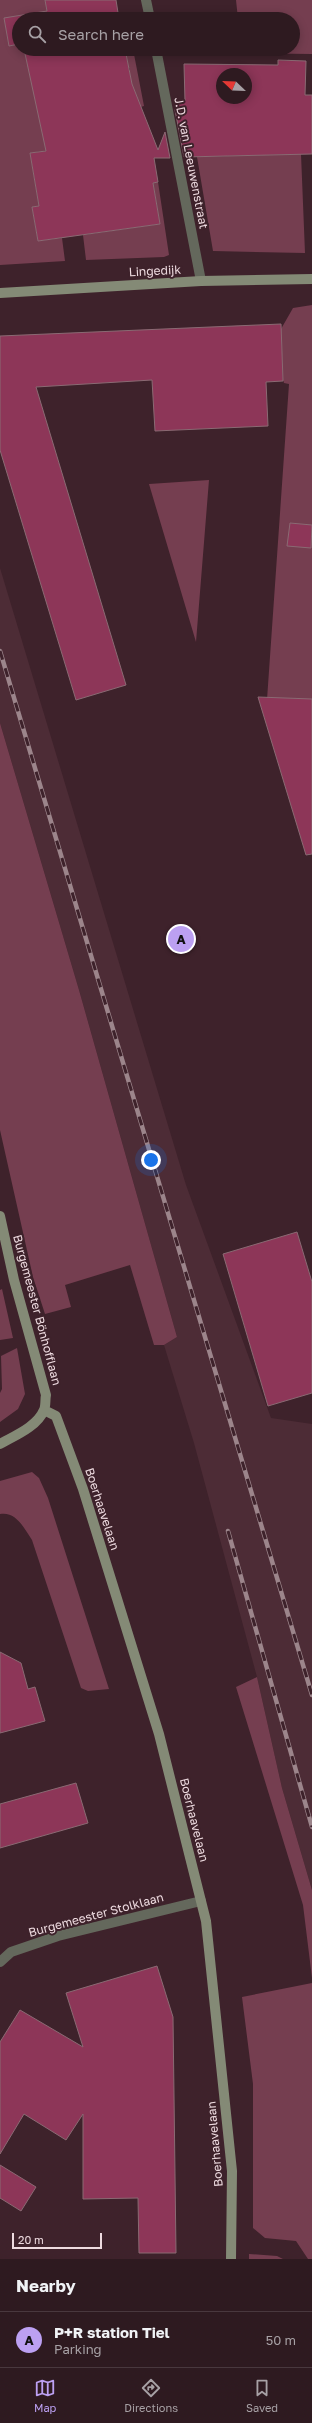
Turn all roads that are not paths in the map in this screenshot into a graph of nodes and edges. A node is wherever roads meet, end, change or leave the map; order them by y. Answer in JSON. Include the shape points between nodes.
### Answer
{"nodes":[{"id":1,"x":146,"y":0,"type":"edge"},
{"id":2,"x":149,"y":12,"type":"edge"},
{"id":3,"x":157,"y":56,"type":"edge"},
{"id":4,"x":312,"y":279,"type":"edge"},
{"id":5,"x":201,"y":281,"type":"junction"},
{"id":6,"x":0,"y":293,"type":"edge"},
{"id":7,"x":0,"y":1216,"type":"edge"},
{"id":8,"x":44,"y":1410,"type":"junction"},
{"id":9,"x":0,"y":1444,"type":"edge"},
{"id":10,"x":201,"y":1902,"type":"junction"},
{"id":11,"x":0,"y":1962,"type":"edge"},
{"id":12,"x":231,"y":2259,"type":"edge"}],
"edges":[{"from":1,"to":2,"type":"street"},
{"from":3,"to":5,"type":"street","name":"J.D. van Leeuwenstraat"},
{"from":4,"to":5,"type":"street","name":"Lingedijk"},
{"from":5,"to":6,"type":"street","name":"Lingedijk"},
{"from":7,"to":8,"type":"street","name":"Burgemeester Bönhofflaan","via":[[14,1280],[46,1394]]},
{"from":8,"to":9,"type":"street","via":[[28,1428]]},
{"from":8,"to":10,"type":"street","name":"Boerhaavelaan","via":[[56,1416],[83,1489],[159,1734]]},
{"from":10,"to":11,"type":"street","name":"Burgemeester Stolklaan","via":[[58,1936],[11,1952]]},
{"from":10,"to":12,"type":"street","name":"Boerhaavelaan","via":[[206,1921],[232,2171]]}]}
